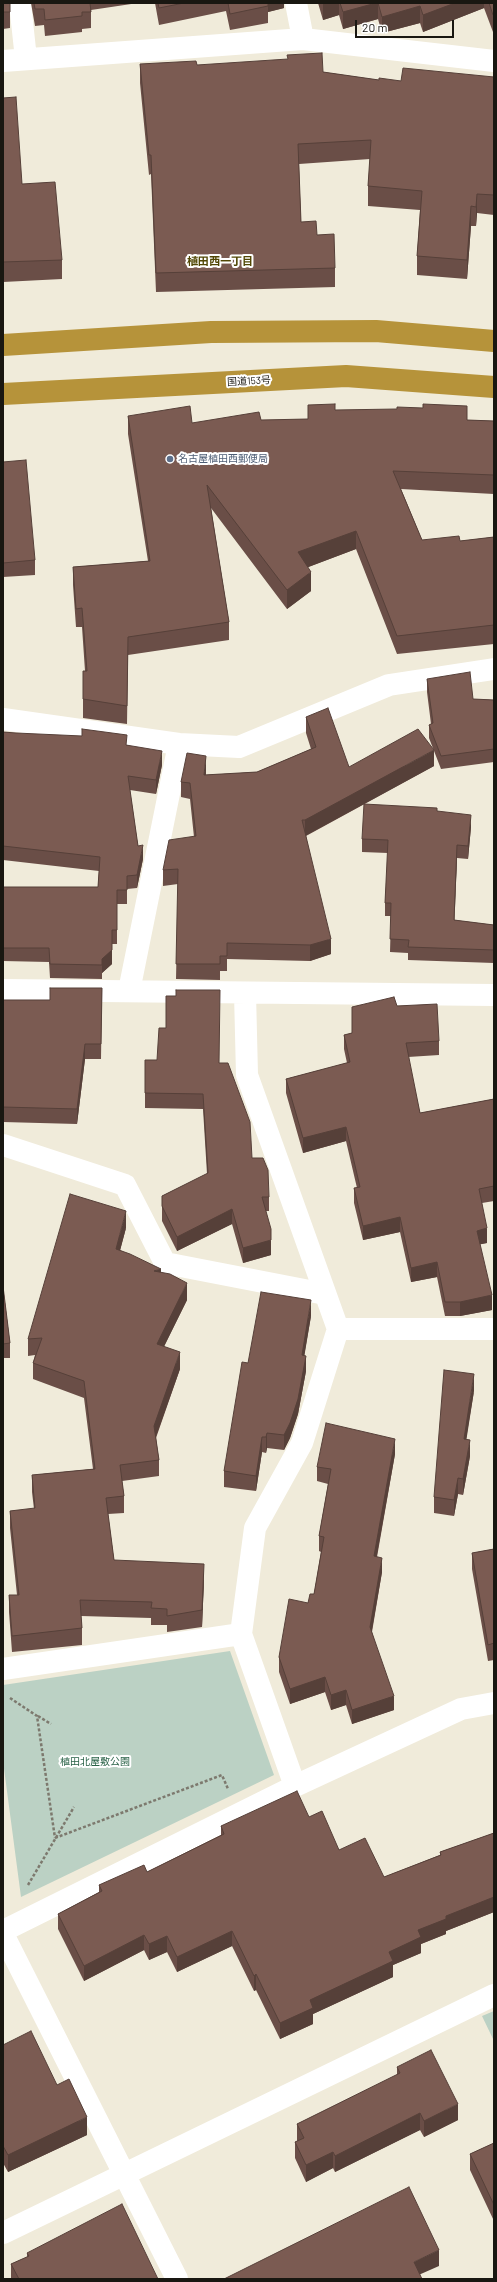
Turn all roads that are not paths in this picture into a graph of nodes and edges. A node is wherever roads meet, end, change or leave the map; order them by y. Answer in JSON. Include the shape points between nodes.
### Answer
{"nodes":[{"id":1,"x":20,"y":3,"type":"edge"},
{"id":2,"x":296,"y":3,"type":"edge"},
{"id":3,"x":303,"y":39,"type":"junction"},
{"id":4,"x":26,"y":59,"type":"junction"},
{"id":5,"x":3,"y":61,"type":"edge"},
{"id":6,"x":494,"y":61,"type":"edge"},
{"id":7,"x":494,"y":341,"type":"edge"},
{"id":8,"x":3,"y":345,"type":"edge"},
{"id":9,"x":494,"y":387,"type":"edge"},
{"id":10,"x":3,"y":394,"type":"edge"},
{"id":11,"x":494,"y":669,"type":"edge"},
{"id":12,"x":3,"y":719,"type":"edge"},
{"id":13,"x":179,"y":744,"type":"junction"},
{"id":14,"x":3,"y":990,"type":"edge"},
{"id":15,"x":129,"y":991,"type":"junction"},
{"id":16,"x":245,"y":993,"type":"junction"},
{"id":17,"x":494,"y":995,"type":"edge"},
{"id":18,"x":3,"y":1145,"type":"edge"},
{"id":19,"x":325,"y":1294,"type":"junction"},
{"id":20,"x":338,"y":1329,"type":"junction"},
{"id":21,"x":494,"y":1329,"type":"edge"},
{"id":22,"x":241,"y":1634,"type":"junction"},
{"id":23,"x":3,"y":1669,"type":"edge"},
{"id":24,"x":494,"y":1703,"type":"edge"},
{"id":25,"x":295,"y":1786,"type":"junction"},
{"id":26,"x":3,"y":1932,"type":"edge"},
{"id":27,"x":494,"y":1995,"type":"edge"},
{"id":28,"x":124,"y":2174,"type":"junction"},
{"id":29,"x":3,"y":2233,"type":"edge"},
{"id":30,"x":177,"y":2279,"type":"edge"}],
"edges":[{"from":1,"to":4,"type":"street"},
{"from":2,"to":3,"type":"street"},
{"from":3,"to":4,"type":"street"},
{"from":3,"to":6,"type":"street"},
{"from":4,"to":5,"type":"street"},
{"from":7,"to":8,"type":"highway","via":[[376,331],[211,332]]},
{"from":9,"to":10,"type":"highway","name":"国道153号","via":[[346,376]]},
{"from":11,"to":13,"type":"street","via":[[389,685],[239,747]]},
{"from":12,"to":13,"type":"street"},
{"from":13,"to":15,"type":"street"},
{"from":14,"to":15,"type":"street"},
{"from":15,"to":16,"type":"street"},
{"from":16,"to":17,"type":"street"},
{"from":16,"to":19,"type":"street","via":[[247,1074]]},
{"from":18,"to":19,"type":"street","via":[[125,1186],[165,1263]]},
{"from":19,"to":20,"type":"street"},
{"from":20,"to":21,"type":"street"},
{"from":20,"to":22,"type":"street","via":[[302,1442],[255,1528]]},
{"from":22,"to":23,"type":"street"},
{"from":22,"to":25,"type":"street"},
{"from":24,"to":25,"type":"street","via":[[461,1709]]},
{"from":25,"to":26,"type":"street"},
{"from":26,"to":28,"type":"street"},
{"from":27,"to":28,"type":"street"},
{"from":28,"to":29,"type":"street"},
{"from":28,"to":30,"type":"street"}]}
